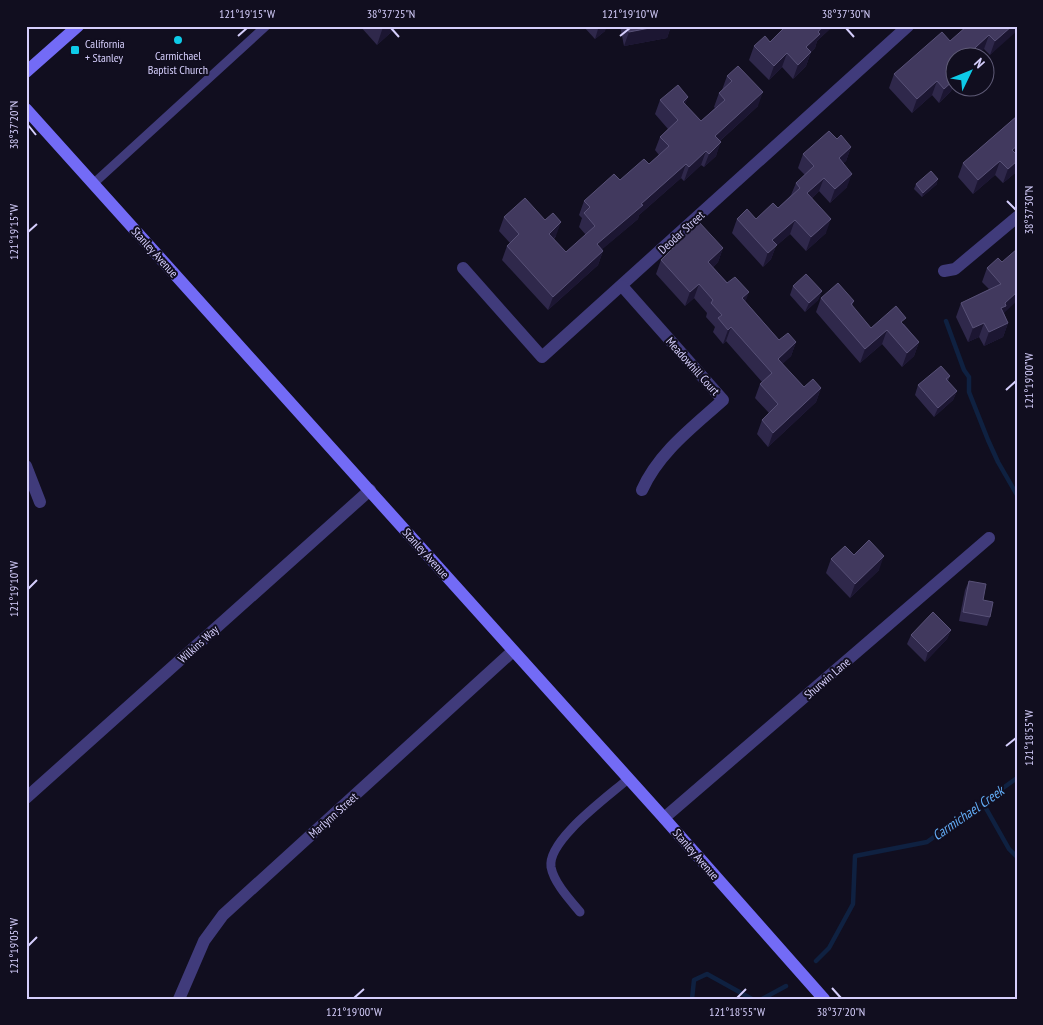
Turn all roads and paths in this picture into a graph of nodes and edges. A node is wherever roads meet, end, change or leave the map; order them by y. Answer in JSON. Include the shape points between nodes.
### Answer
{"nodes":[{"id":1,"x":78,"y":26,"type":"edge"},
{"id":2,"x":266,"y":26,"type":"edge"},
{"id":3,"x":908,"y":26,"type":"edge"},
{"id":4,"x":26,"y":72,"type":"edge"},
{"id":5,"x":26,"y":109,"type":"edge"},
{"id":6,"x":93,"y":184,"type":"junction"},
{"id":7,"x":1017,"y":217,"type":"edge"},
{"id":8,"x":463,"y":268,"type":"dead end"},
{"id":9,"x":944,"y":271,"type":"dead end"},
{"id":10,"x":622,"y":286,"type":"junction"},
{"id":11,"x":26,"y":466,"type":"edge"},
{"id":12,"x":370,"y":490,"type":"junction"},
{"id":13,"x":642,"y":490,"type":"dead end"},
{"id":14,"x":40,"y":502,"type":"dead end"},
{"id":15,"x":989,"y":538,"type":"dead end"},
{"id":16,"x":513,"y":651,"type":"junction"},
{"id":17,"x":628,"y":779,"type":"junction"},
{"id":18,"x":26,"y":798,"type":"edge"},
{"id":19,"x":664,"y":818,"type":"junction"},
{"id":20,"x":580,"y":912,"type":"dead end"},
{"id":21,"x":179,"y":999,"type":"edge"},
{"id":22,"x":824,"y":999,"type":"edge"}],
"edges":[{"from":1,"to":4,"type":"street"},
{"from":2,"to":6,"type":"lane"},
{"from":3,"to":10,"type":"street","name":"Deodar Street"},
{"from":5,"to":6,"type":"street","name":"Stanley Avenue"},
{"from":6,"to":12,"type":"street","name":"Stanley Avenue"},
{"from":7,"to":9,"type":"street","via":[[955,269]]},
{"from":8,"to":10,"type":"street","name":"Deodar Street","via":[[542,357]]},
{"from":10,"to":13,"type":"street","name":"Meadowhill Court","via":[[723,400],[671,447],[656,464]]},
{"from":11,"to":14,"type":"street"},
{"from":12,"to":16,"type":"street","name":"Stanley Avenue"},
{"from":12,"to":18,"type":"street","name":"Wilkins Way"},
{"from":15,"to":19,"type":"street","name":"Shurwin Lane"},
{"from":16,"to":17,"type":"street","name":"Stanley Avenue"},
{"from":16,"to":21,"type":"street","name":"Marlynn Street","via":[[223,915],[204,940]]},
{"from":17,"to":19,"type":"street","name":"Stanley Avenue"},
{"from":17,"to":20,"type":"lane","via":[[565,835],[552,854],[551,868],[563,891]]},
{"from":19,"to":22,"type":"street","name":"Stanley Avenue"}]}
